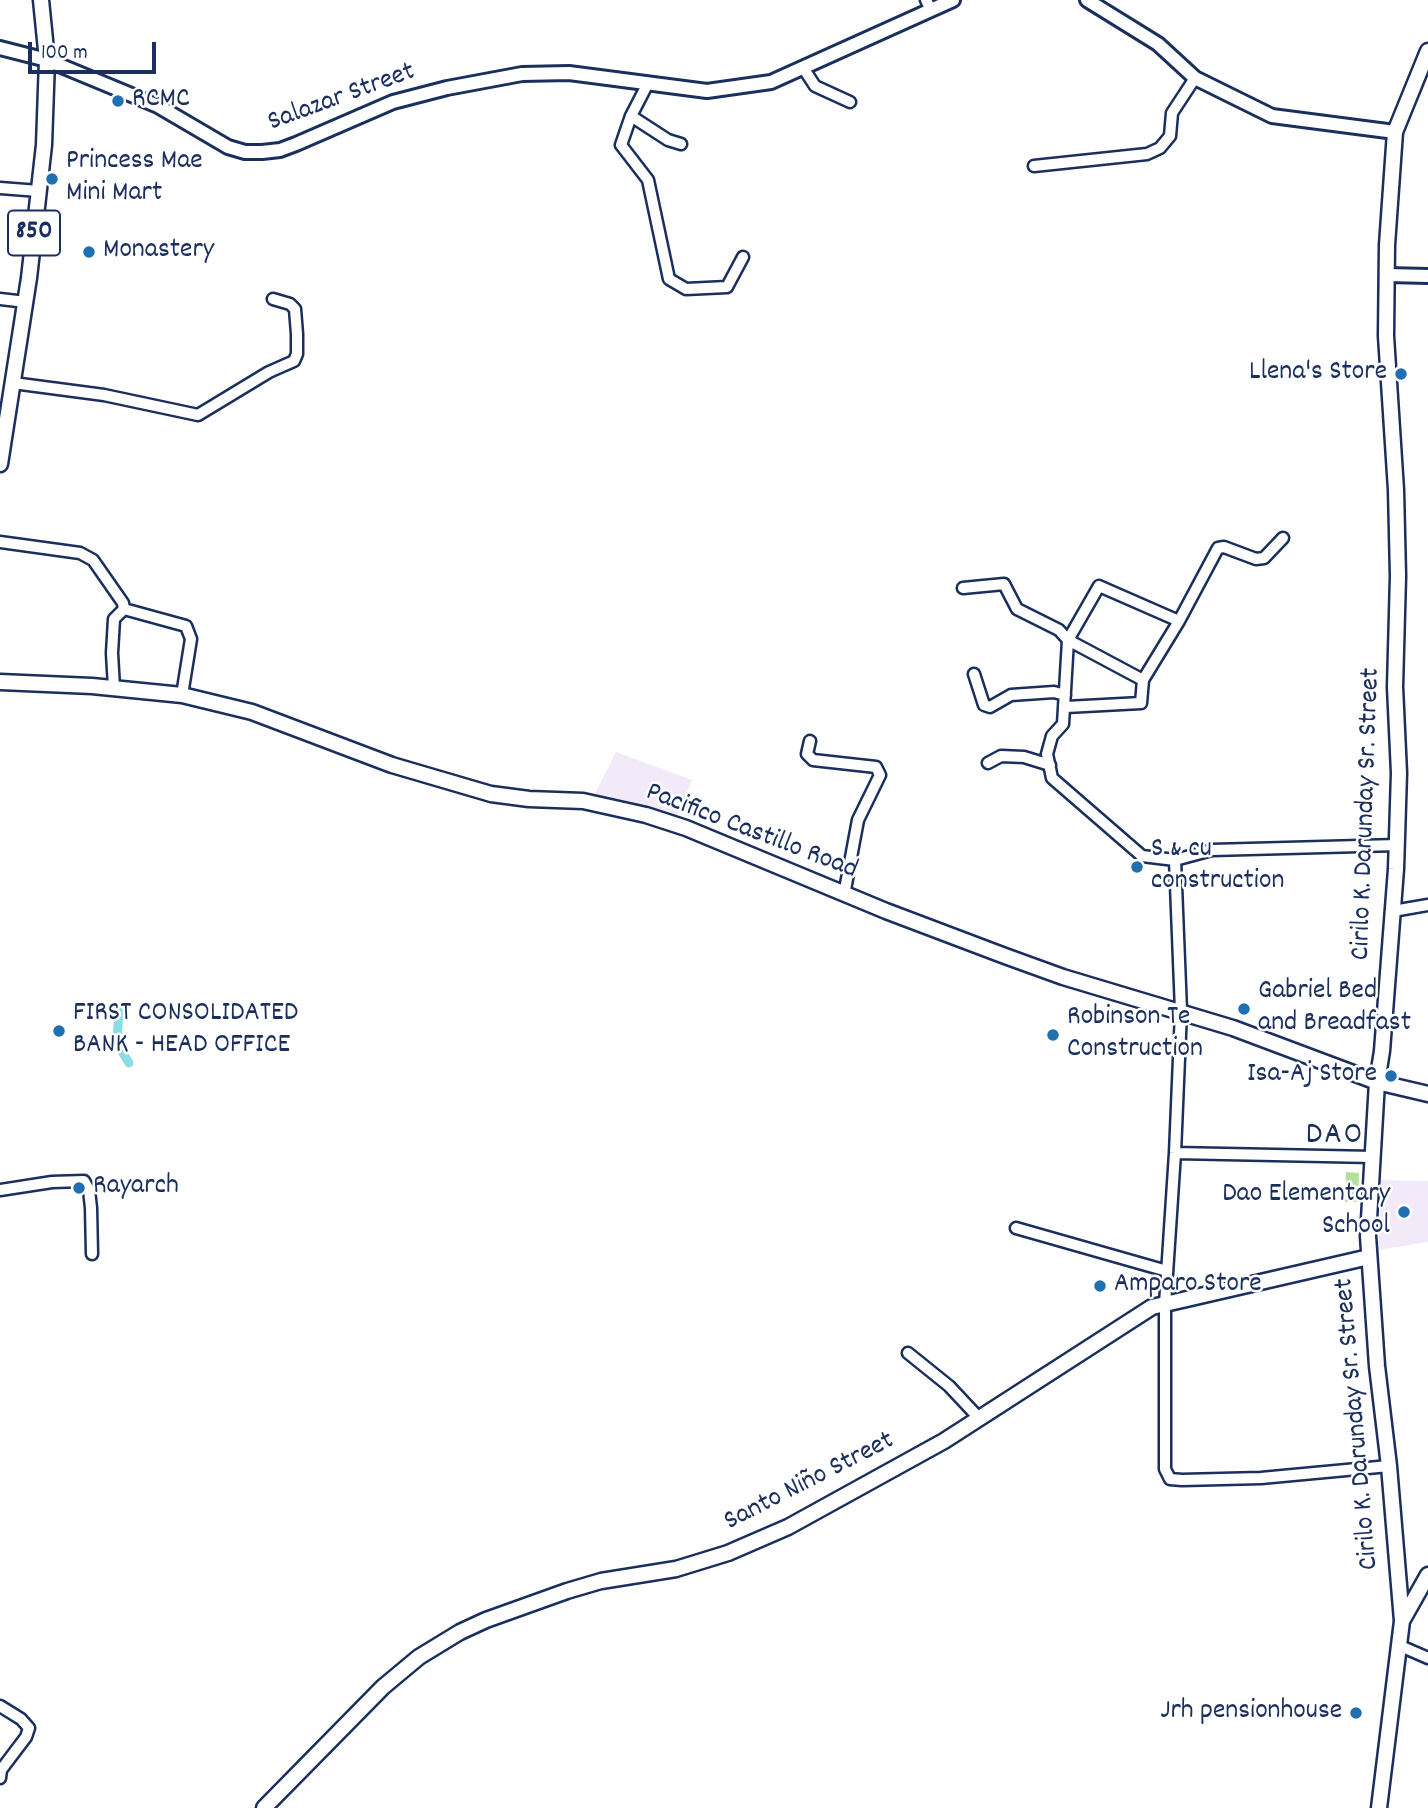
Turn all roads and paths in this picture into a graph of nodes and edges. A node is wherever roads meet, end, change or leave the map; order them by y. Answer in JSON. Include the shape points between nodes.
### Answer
{"nodes":[{"id":1,"x":41,"y":0,"type":"edge"},
{"id":2,"x":953,"y":0,"type":"edge"},
{"id":3,"x":1087,"y":0,"type":"edge"},
{"id":4,"x":929,"y":5,"type":"edge"},
{"id":5,"x":0,"y":48,"type":"edge"},
{"id":6,"x":1428,"y":51,"type":"edge"},
{"id":7,"x":47,"y":60,"type":"junction"},
{"id":8,"x":804,"y":69,"type":"junction"},
{"id":9,"x":1195,"y":78,"type":"junction"},
{"id":10,"x":647,"y":85,"type":"junction"},
{"id":11,"x":850,"y":102,"type":"dead end"},
{"id":12,"x":631,"y":116,"type":"junction"},
{"id":13,"x":1395,"y":132,"type":"junction"},
{"id":14,"x":681,"y":144,"type":"dead end"},
{"id":15,"x":1034,"y":166,"type":"dead end"},
{"id":16,"x":0,"y":188,"type":"edge"},
{"id":17,"x":39,"y":191,"type":"junction"},
{"id":18,"x":743,"y":257,"type":"dead end"},
{"id":19,"x":1387,"y":275,"type":"junction"},
{"id":20,"x":1428,"y":276,"type":"edge"},
{"id":21,"x":0,"y":299,"type":"edge"},
{"id":22,"x":273,"y":299,"type":"dead end"},
{"id":23,"x":26,"y":302,"type":"junction"},
{"id":24,"x":13,"y":383,"type":"junction"},
{"id":25,"x":0,"y":464,"type":"edge"},
{"id":26,"x":1283,"y":538,"type":"dead end"},
{"id":27,"x":0,"y":542,"type":"edge"},
{"id":28,"x":962,"y":588,"type":"dead end"},
{"id":29,"x":124,"y":609,"type":"junction"},
{"id":30,"x":1179,"y":621,"type":"junction"},
{"id":31,"x":1068,"y":640,"type":"junction"},
{"id":32,"x":974,"y":674,"type":"dead end"},
{"id":33,"x":1143,"y":680,"type":"junction"},
{"id":34,"x":0,"y":682,"type":"edge"},
{"id":35,"x":114,"y":688,"type":"junction"},
{"id":36,"x":182,"y":695,"type":"junction"},
{"id":37,"x":1065,"y":695,"type":"junction"},
{"id":38,"x":1066,"y":707,"type":"junction"},
{"id":39,"x":810,"y":741,"type":"dead end"},
{"id":40,"x":988,"y":762,"type":"dead end"},
{"id":41,"x":1050,"y":765,"type":"junction"},
{"id":42,"x":1397,"y":845,"type":"junction"},
{"id":43,"x":1175,"y":860,"type":"junction"},
{"id":44,"x":844,"y":895,"type":"junction"},
{"id":45,"x":1428,"y":905,"type":"edge"},
{"id":46,"x":1393,"y":911,"type":"junction"},
{"id":47,"x":1181,"y":1011,"type":"junction"},
{"id":48,"x":1377,"y":1082,"type":"junction"},
{"id":49,"x":1428,"y":1094,"type":"edge"},
{"id":50,"x":1175,"y":1153,"type":"junction"},
{"id":51,"x":1373,"y":1157,"type":"junction"},
{"id":52,"x":0,"y":1190,"type":"edge"},
{"id":53,"x":1016,"y":1228,"type":"dead end"},
{"id":54,"x":92,"y":1254,"type":"dead end"},
{"id":55,"x":1369,"y":1257,"type":"junction"},
{"id":56,"x":1167,"y":1271,"type":"junction"},
{"id":57,"x":1165,"y":1304,"type":"junction"},
{"id":58,"x":908,"y":1353,"type":"dead end"},
{"id":59,"x":979,"y":1418,"type":"junction"},
{"id":60,"x":1389,"y":1466,"type":"junction"},
{"id":61,"x":1428,"y":1574,"type":"edge"},
{"id":62,"x":1402,"y":1621,"type":"junction"},
{"id":63,"x":1398,"y":1645,"type":"junction"},
{"id":64,"x":1428,"y":1658,"type":"edge"},
{"id":65,"x":0,"y":1706,"type":"edge"},
{"id":66,"x":0,"y":1778,"type":"edge"},
{"id":67,"x":264,"y":1808,"type":"edge"},
{"id":68,"x":1379,"y":1808,"type":"edge"}],
"edges":[{"from":1,"to":7,"type":"main road","number":"850"},
{"from":2,"to":4,"type":"street","name":"Salazar Street"},
{"from":3,"to":9,"type":"street","via":[[1158,44]]},
{"from":4,"to":8,"type":"street","name":"Salazar Street"},
{"from":5,"to":7,"type":"street","name":"Salazar Street"},
{"from":6,"to":13,"type":"main road","name":"Cirilo K. Darunday Sr. Street"},
{"from":7,"to":10,"type":"street","name":"Salazar Street","via":[[158,106],[228,146],[253,152],[280,150],[393,102],[522,74],[569,73]]},
{"from":7,"to":17,"type":"main road","number":"850"},
{"from":8,"to":10,"type":"street","name":"Salazar Street","via":[[771,82],[707,91]]},
{"from":8,"to":11,"type":"street","via":[[814,86]]},
{"from":9,"to":13,"type":"street","via":[[1272,116]]},
{"from":9,"to":15,"type":"street","via":[[1172,113],[1170,136],[1160,148],[1147,154]]},
{"from":10,"to":12,"type":"street"},
{"from":12,"to":14,"type":"street"},
{"from":12,"to":18,"type":"street","via":[[621,145],[648,180],[668,279],[686,289],[727,287]]},
{"from":13,"to":19,"type":"main road","name":"Cirilo K. Darunday Sr. Street"},
{"from":16,"to":17,"type":"street"},
{"from":17,"to":23,"type":"main road","number":"850"},
{"from":19,"to":20,"type":"street"},
{"from":19,"to":42,"type":"main road","name":"Cirilo K. Darunday Sr. Street","via":[[1398,589]]},
{"from":21,"to":23,"type":"street"},
{"from":22,"to":24,"type":"street","via":[[295,309],[294,361],[198,415]]},
{"from":23,"to":24,"type":"main road","number":"850"},
{"from":24,"to":25,"type":"main road","number":"850"},
{"from":26,"to":30,"type":"street","via":[[1264,558],[1218,548]]},
{"from":27,"to":29,"type":"street","via":[[80,553],[93,560]]},
{"from":28,"to":31,"type":"street","via":[[1004,584],[1017,609],[1059,630]]},
{"from":29,"to":35,"type":"street","via":[[114,619]]},
{"from":29,"to":36,"type":"street","via":[[186,626],[191,639]]},
{"from":30,"to":31,"type":"street","via":[[1099,586]]},
{"from":30,"to":33,"type":"street"},
{"from":31,"to":33,"type":"street"},
{"from":31,"to":37,"type":"street"},
{"from":32,"to":37,"type":"street","via":[[984,705],[990,707],[1011,695]]},
{"from":33,"to":38,"type":"street","via":[[1141,703]]},
{"from":34,"to":35,"type":"main road","name":"Pacifico Castillo Road"},
{"from":35,"to":36,"type":"main road","name":"Pacifico Castillo Road"},
{"from":36,"to":44,"type":"main road","name":"Pacifico Castillo Road","via":[[252,712],[392,765],[491,794],[583,802],[656,818]]},
{"from":37,"to":38,"type":"street"},
{"from":38,"to":41,"type":"street","via":[[1063,724],[1052,736],[1047,754]]},
{"from":39,"to":44,"type":"street","via":[[807,754],[813,760],[876,767],[880,775],[858,820]]},
{"from":40,"to":41,"type":"street","via":[[1001,756],[1024,757]]},
{"from":41,"to":43,"type":"street","via":[[1052,778],[1142,856]]},
{"from":42,"to":43,"type":"street","via":[[1212,850]]},
{"from":42,"to":46,"type":"main road","name":"Cirilo K. Darunday Sr. Street"},
{"from":43,"to":47,"type":"street"},
{"from":44,"to":47,"type":"main road","name":"Pacifico Castillo Road","via":[[1005,957]]},
{"from":45,"to":46,"type":"street"},
{"from":46,"to":48,"type":"main road","name":"Cirilo K. Darunday Sr. Street"},
{"from":47,"to":48,"type":"main road","name":"Pacifico Castillo Road"},
{"from":47,"to":50,"type":"street"},
{"from":48,"to":49,"type":"main road","name":"Pacifico Castillo Road"},
{"from":48,"to":51,"type":"main road","name":"Cirilo K. Darunday Sr. Street"},
{"from":50,"to":51,"type":"street"},
{"from":50,"to":56,"type":"street"},
{"from":51,"to":55,"type":"main road","name":"Cirilo K. Darunday Sr. Street"},
{"from":52,"to":54,"type":"street","via":[[84,1181],[91,1208]]},
{"from":53,"to":56,"type":"street"},
{"from":55,"to":57,"type":"main road","name":"Santo Niño Street"},
{"from":55,"to":60,"type":"main road","name":"Cirilo K. Darunday Sr. Street"},
{"from":56,"to":57,"type":"street"},
{"from":57,"to":59,"type":"main road","name":"Santo Niño Street","via":[[1128,1321]]},
{"from":57,"to":60,"type":"street","via":[[1165,1469],[1170,1479],[1261,1478]]},
{"from":58,"to":59,"type":"street"},
{"from":59,"to":67,"type":"main road","name":"Santo Niño Street","via":[[799,1521],[728,1553],[676,1569],[576,1588],[460,1632],[383,1687]]},
{"from":60,"to":62,"type":"main road","name":"Cirilo K. Darunday Sr. Street"},
{"from":61,"to":62,"type":"main road"},
{"from":62,"to":63,"type":"main road"},
{"from":63,"to":64,"type":"street"},
{"from":63,"to":68,"type":"main road"},
{"from":65,"to":66,"type":"street","via":[[29,1728]]}]}
